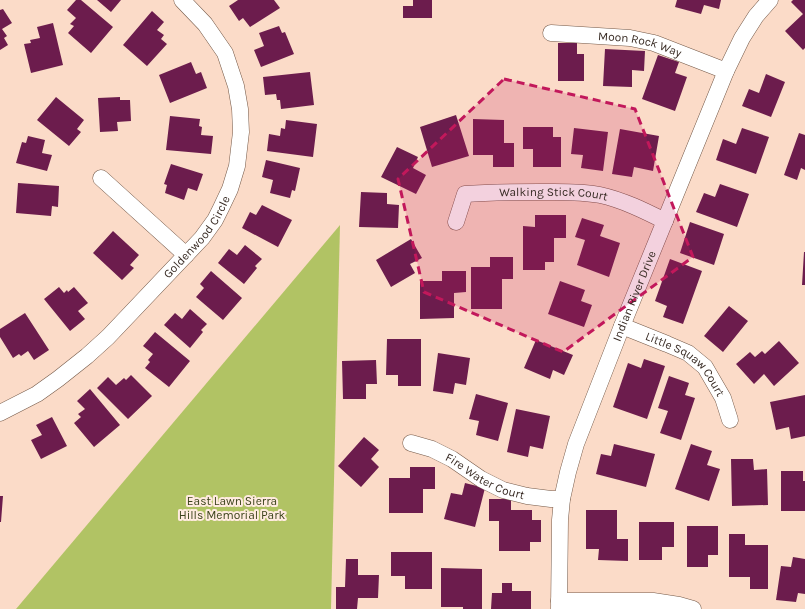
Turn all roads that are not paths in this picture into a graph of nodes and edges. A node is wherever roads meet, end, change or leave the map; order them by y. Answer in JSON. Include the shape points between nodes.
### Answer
{"nodes":[{"id":1,"x":182,"y":0,"type":"edge"},
{"id":2,"x":770,"y":0,"type":"edge"},
{"id":3,"x":551,"y":33,"type":"dead end"},
{"id":4,"x":726,"y":71,"type":"junction"},
{"id":5,"x":101,"y":178,"type":"dead end"},
{"id":6,"x":666,"y":221,"type":"junction"},
{"id":7,"x":456,"y":222,"type":"dead end"},
{"id":8,"x":186,"y":255,"type":"junction"},
{"id":9,"x":622,"y":326,"type":"junction"},
{"id":10,"x":0,"y":414,"type":"edge"},
{"id":11,"x":730,"y":420,"type":"dead end"},
{"id":12,"x":411,"y":443,"type":"dead end"},
{"id":13,"x":562,"y":498,"type":"junction"},
{"id":14,"x":559,"y":605,"type":"edge"},
{"id":15,"x":693,"y":609,"type":"edge"}],
"edges":[{"from":1,"to":8,"type":"street","name":"Goldenwood Circle","via":[[205,24],[225,53],[236,86],[241,132],[237,166],[230,188],[215,220]]},
{"from":2,"to":4,"type":"street","name":"Indian River Drive","via":[[742,38]]},
{"from":3,"to":4,"type":"street","name":"Moon Rock Way","via":[[642,40]]},
{"from":4,"to":6,"type":"street","name":"Indian River Drive"},
{"from":5,"to":8,"type":"street"},
{"from":6,"to":7,"type":"street","name":"Walking Stick Court","via":[[625,202],[600,195],[574,192],[509,192],[466,194]]},
{"from":6,"to":9,"type":"street","name":"Indian River Drive"},
{"from":8,"to":10,"type":"street","name":"Goldenwood Circle","via":[[108,338],[87,356],[37,394]]},
{"from":9,"to":11,"type":"street","name":"Little Squaw Court","via":[[688,353],[705,367],[722,398]]},
{"from":9,"to":13,"type":"street","name":"Indian River Drive","via":[[576,444]]},
{"from":12,"to":13,"type":"street","name":"Fire Water Court","via":[[432,449],[452,459],[481,479],[503,490],[527,496]]},
{"from":13,"to":14,"type":"street","name":"Indian River Drive"},
{"from":14,"to":15,"type":"street","via":[[653,601]]}]}
